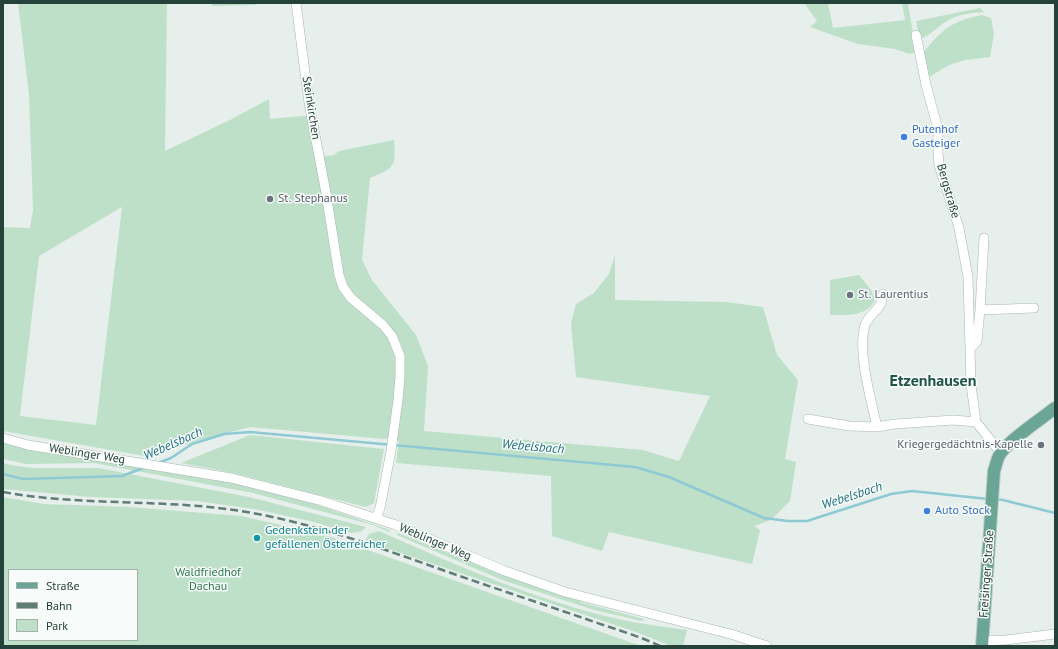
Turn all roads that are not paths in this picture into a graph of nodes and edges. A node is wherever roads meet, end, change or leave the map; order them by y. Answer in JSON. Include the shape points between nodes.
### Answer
{"nodes":[{"id":1,"x":296,"y":3,"type":"edge"},
{"id":2,"x":916,"y":35,"type":"dead end"},
{"id":3,"x":984,"y":238,"type":"dead end"},
{"id":4,"x":883,"y":294,"type":"dead end"},
{"id":5,"x":1034,"y":308,"type":"dead end"},
{"id":6,"x":980,"y":310,"type":"junction"},
{"id":7,"x":970,"y":349,"type":"junction"},
{"id":8,"x":1055,"y":408,"type":"edge"},
{"id":9,"x":808,"y":419,"type":"dead end"},
{"id":10,"x":976,"y":422,"type":"junction"},
{"id":11,"x":877,"y":427,"type":"junction"},
{"id":12,"x":3,"y":438,"type":"edge"},
{"id":13,"x":1001,"y":453,"type":"junction"},
{"id":14,"x":376,"y":518,"type":"junction"},
{"id":15,"x":1055,"y":634,"type":"edge"},
{"id":16,"x":982,"y":643,"type":"edge"},
{"id":17,"x":767,"y":646,"type":"edge"}],
"edges":[{"from":1,"to":14,"type":"street","name":"Steinkirchen","via":[[309,103],[339,275],[343,287],[351,298],[392,336],[400,356],[393,440]]},
{"from":2,"to":7,"type":"street","name":"Bergstraße","via":[[938,129],[939,164],[959,228],[967,270]]},
{"from":3,"to":6,"type":"street","name":"Bergstraße"},
{"from":4,"to":11,"type":"street","via":[[879,306],[868,319],[863,338],[868,386]]},
{"from":5,"to":6,"type":"street"},
{"from":6,"to":7,"type":"street","name":"Bergstraße","via":[[977,341]]},
{"from":7,"to":10,"type":"street","name":"Bergstraße"},
{"from":8,"to":13,"type":"main road","name":"Freisinger Straße","via":[[1011,442]]},
{"from":9,"to":11,"type":"street","via":[[849,426]]},
{"from":10,"to":11,"type":"street","via":[[954,420]]},
{"from":10,"to":13,"type":"street"},
{"from":12,"to":14,"type":"street","name":"Weblinger Weg","via":[[231,478],[322,501]]},
{"from":13,"to":16,"type":"main road","name":"Freisinger Straße","via":[[994,471]]},
{"from":14,"to":17,"type":"street","name":"Weblinger Weg","via":[[505,572],[565,592],[734,635]]},
{"from":15,"to":16,"type":"street"}]}
